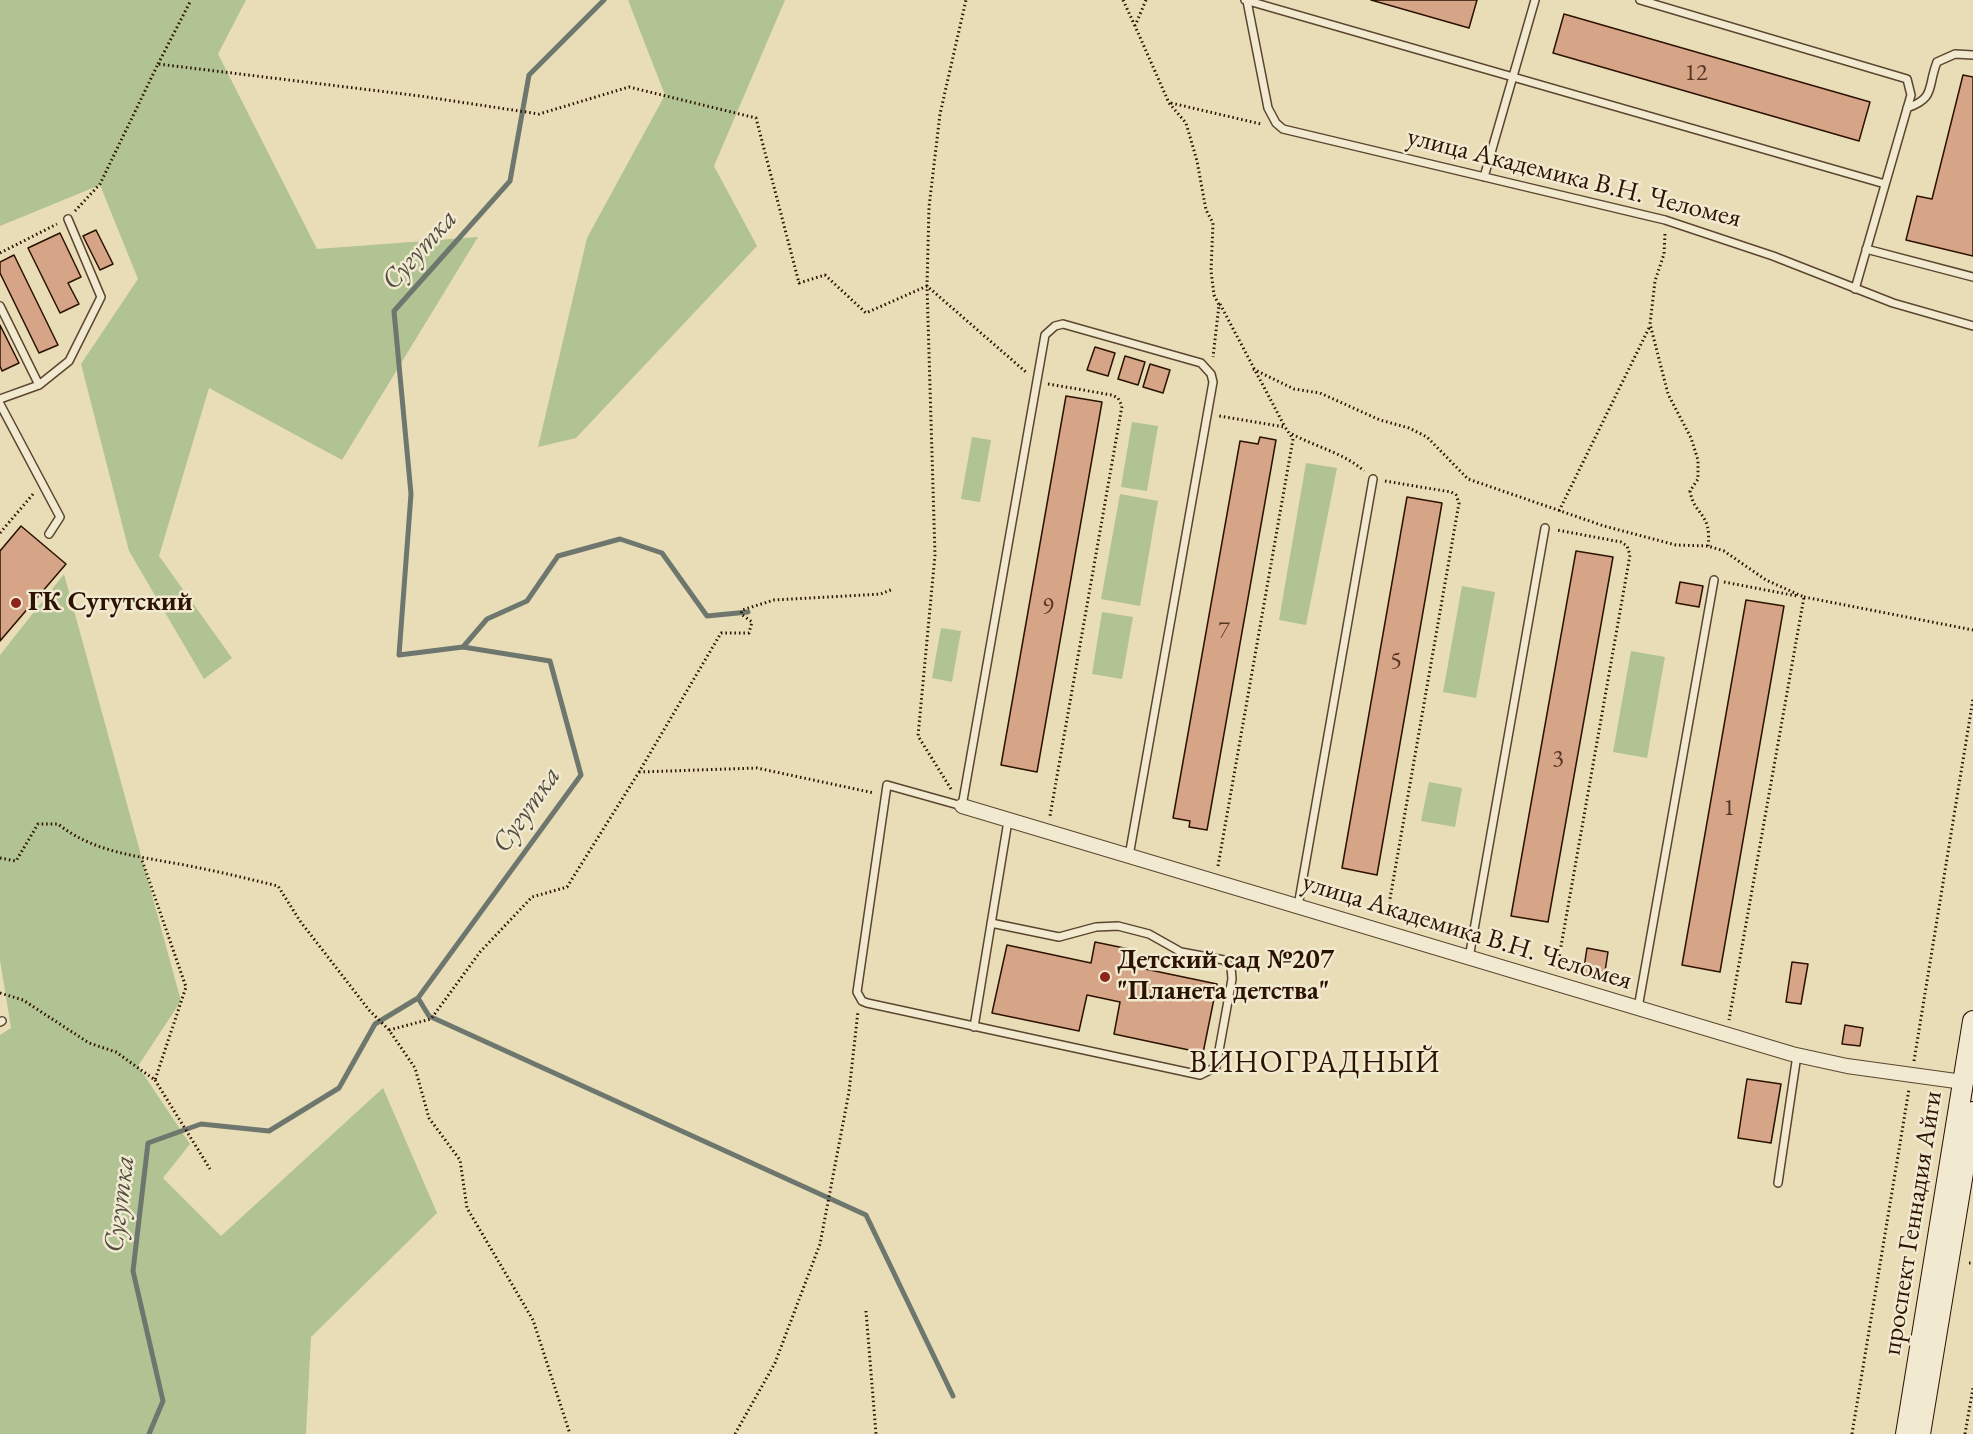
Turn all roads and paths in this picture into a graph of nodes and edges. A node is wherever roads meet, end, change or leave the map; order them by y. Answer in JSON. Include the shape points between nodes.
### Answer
{"nodes":[{"id":1,"x":191,"y":0,"type":"edge"},
{"id":2,"x":966,"y":0,"type":"edge"},
{"id":3,"x":1123,"y":0,"type":"edge"},
{"id":4,"x":1146,"y":0,"type":"edge"},
{"id":5,"x":1246,"y":0,"type":"edge"},
{"id":6,"x":1535,"y":0,"type":"edge"},
{"id":7,"x":1640,"y":0,"type":"edge"},
{"id":8,"x":1135,"y":26,"type":"junction"},
{"id":9,"x":1973,"y":55,"type":"edge"},
{"id":10,"x":158,"y":64,"type":"junction"},
{"id":11,"x":1513,"y":77,"type":"junction"},
{"id":12,"x":1169,"y":103,"type":"junction"},
{"id":13,"x":1907,"y":108,"type":"junction"},
{"id":14,"x":1283,"y":129,"type":"junction"},
{"id":15,"x":1484,"y":177,"type":"junction"},
{"id":16,"x":1885,"y":184,"type":"junction"},
{"id":17,"x":68,"y":219,"type":"junction"},
{"id":18,"x":1665,"y":220,"type":"junction"},
{"id":19,"x":1866,"y":249,"type":"junction"},
{"id":20,"x":0,"y":253,"type":"edge"},
{"id":21,"x":1973,"y":277,"type":"edge"},
{"id":22,"x":927,"y":286,"type":"junction"},
{"id":23,"x":1855,"y":289,"type":"junction"},
{"id":24,"x":1214,"y":295,"type":"junction"},
{"id":25,"x":0,"y":306,"type":"edge"},
{"id":26,"x":1650,"y":324,"type":"junction"},
{"id":27,"x":1973,"y":326,"type":"edge"},
{"id":28,"x":1253,"y":369,"type":"junction"},
{"id":29,"x":1211,"y":374,"type":"junction"},
{"id":30,"x":1036,"y":382,"type":"junction"},
{"id":31,"x":39,"y":385,"type":"junction"},
{"id":32,"x":0,"y":399,"type":"edge"},
{"id":33,"x":0,"y":404,"type":"edge"},
{"id":34,"x":1207,"y":414,"type":"junction"},
{"id":35,"x":1285,"y":427,"type":"junction"},
{"id":36,"x":1292,"y":434,"type":"junction"},
{"id":37,"x":1373,"y":479,"type":"junction"},
{"id":38,"x":42,"y":483,"type":"junction"},
{"id":39,"x":1559,"y":511,"type":"junction"},
{"id":40,"x":1545,"y":528,"type":"joint"},
{"id":41,"x":0,"y":533,"type":"edge"},
{"id":42,"x":49,"y":534,"type":"dead end"},
{"id":43,"x":1708,"y":546,"type":"junction"},
{"id":44,"x":1714,"y":580,"type":"joint"},
{"id":45,"x":893,"y":589,"type":"dead end"},
{"id":46,"x":1804,"y":597,"type":"junction"},
{"id":47,"x":1973,"y":630,"type":"edge"},
{"id":48,"x":1973,"y":699,"type":"edge"},
{"id":49,"x":639,"y":772,"type":"junction"},
{"id":50,"x":886,"y":795,"type":"junction"},
{"id":51,"x":962,"y":806,"type":"junction"},
{"id":52,"x":1008,"y":821,"type":"junction"},
{"id":53,"x":1047,"y":832,"type":"junction"},
{"id":54,"x":1129,"y":856,"type":"junction"},
{"id":55,"x":0,"y":858,"type":"edge"},
{"id":56,"x":142,"y":860,"type":"junction"},
{"id":57,"x":1215,"y":882,"type":"junction"},
{"id":58,"x":1298,"y":906,"type":"junction"},
{"id":59,"x":991,"y":923,"type":"junction"},
{"id":60,"x":1384,"y":933,"type":"junction"},
{"id":61,"x":1469,"y":958,"type":"junction"},
{"id":62,"x":1554,"y":983,"type":"junction"},
{"id":63,"x":0,"y":993,"type":"edge"},
{"id":64,"x":859,"y":998,"type":"junction"},
{"id":65,"x":1638,"y":1008,"type":"junction"},
{"id":66,"x":1973,"y":1021,"type":"edge"},
{"id":67,"x":974,"y":1027,"type":"junction"},
{"id":68,"x":389,"y":1030,"type":"junction"},
{"id":69,"x":1726,"y":1034,"type":"junction"},
{"id":70,"x":1797,"y":1055,"type":"junction"},
{"id":71,"x":1913,"y":1067,"type":"dead end"},
{"id":72,"x":155,"y":1080,"type":"junction"},
{"id":73,"x":1911,"y":1082,"type":"dead end"},
{"id":74,"x":1968,"y":1082,"type":"edge"},
{"id":75,"x":1973,"y":1112,"type":"edge"},
{"id":76,"x":210,"y":1169,"type":"dead end"},
{"id":77,"x":1778,"y":1183,"type":"dead end"},
{"id":78,"x":866,"y":1311,"type":"dead end"},
{"id":79,"x":1973,"y":1388,"type":"edge"},
{"id":80,"x":570,"y":1434,"type":"edge"},
{"id":81,"x":735,"y":1434,"type":"edge"},
{"id":82,"x":876,"y":1434,"type":"edge"},
{"id":83,"x":1852,"y":1434,"type":"edge"},
{"id":84,"x":1906,"y":1434,"type":"edge"},
{"id":85,"x":1920,"y":1434,"type":"edge"},
{"id":86,"x":1965,"y":1434,"type":"edge"}],
"edges":[{"from":1,"to":10,"type":"path"},
{"from":2,"to":22,"type":"path","via":[[940,114],[929,207]]},
{"from":3,"to":8,"type":"path"},
{"from":4,"to":8,"type":"path"},
{"from":5,"to":11,"type":"lane"},
{"from":5,"to":14,"type":"lane","via":[[1268,108]]},
{"from":6,"to":11,"type":"lane"},
{"from":7,"to":13,"type":"lane","via":[[1903,76],[1911,89]]},
{"from":8,"to":12,"type":"path"},
{"from":9,"to":13,"type":"lane","via":[[1955,54],[1937,62],[1929,95],[1922,103]]},
{"from":10,"to":17,"type":"path","via":[[100,184]]},
{"from":10,"to":22,"type":"path","via":[[539,114],[629,87],[756,117],[799,283],[825,275],[866,313]]},
{"from":11,"to":15,"type":"lane"},
{"from":11,"to":16,"type":"lane"},
{"from":12,"to":14,"type":"path"},
{"from":12,"to":24,"type":"path","via":[[1186,123],[1206,210],[1213,223]]},
{"from":13,"to":16,"type":"lane"},
{"from":14,"to":15,"type":"lane","name":"улица Академика В.Н. Челомея"},
{"from":15,"to":18,"type":"lane","name":"улица Академика В.Н. Челомея"},
{"from":16,"to":19,"type":"lane"},
{"from":17,"to":20,"type":"path"},
{"from":17,"to":31,"type":"lane","via":[[101,297],[69,361]]},
{"from":18,"to":23,"type":"lane","name":"улица Академика В.Н. Челомея","via":[[1773,256]]},
{"from":18,"to":26,"type":"path","via":[[1664,254],[1655,281]]},
{"from":19,"to":21,"type":"lane"},
{"from":19,"to":23,"type":"lane"},
{"from":22,"to":30,"type":"path"},
{"from":22,"to":51,"type":"path","via":[[934,555],[918,736]]},
{"from":23,"to":27,"type":"lane","name":"улица Академика В.Н. Челомея"},
{"from":24,"to":28,"type":"path","via":[[1228,315]]},
{"from":24,"to":29,"type":"path","via":[[1219,305]]},
{"from":25,"to":31,"type":"lane"},
{"from":26,"to":39,"type":"path"},
{"from":26,"to":43,"type":"path","via":[[1668,394],[1698,460],[1698,479],[1690,491],[1710,527]]},
{"from":28,"to":35,"type":"path"},
{"from":28,"to":39,"type":"path","via":[[1294,389],[1320,393],[1380,420],[1409,428],[1427,437],[1468,479]]},
{"from":29,"to":30,"type":"lane","via":[[1196,361],[1063,324],[1045,335]]},
{"from":29,"to":34,"type":"lane"},
{"from":30,"to":51,"type":"lane"},
{"from":30,"to":53,"type":"path","via":[[1112,395],[1122,406]]},
{"from":31,"to":32,"type":"lane"},
{"from":33,"to":38,"type":"lane"},
{"from":34,"to":35,"type":"path"},
{"from":34,"to":54,"type":"lane"},
{"from":35,"to":36,"type":"path"},
{"from":36,"to":37,"type":"path","via":[[1351,459]]},
{"from":36,"to":57,"type":"path"},
{"from":37,"to":58,"type":"lane"},
{"from":37,"to":60,"type":"path","via":[[1451,492],[1459,503]]},
{"from":38,"to":41,"type":"path"},
{"from":38,"to":42,"type":"lane","via":[[60,518]]},
{"from":39,"to":43,"type":"path","via":[[1676,545]]},
{"from":40,"to":61,"type":"lane"},
{"from":40,"to":62,"type":"path","via":[[1621,542],[1630,555]]},
{"from":43,"to":46,"type":"path","via":[[1724,551],[1766,580]]},
{"from":44,"to":46,"type":"path"},
{"from":44,"to":65,"type":"lane"},
{"from":45,"to":49,"type":"path","via":[[881,594],[774,600],[742,610],[741,614],[752,622],[749,633],[721,633]]},
{"from":46,"to":47,"type":"path"},
{"from":46,"to":69,"type":"path"},
{"from":48,"to":71,"type":"path"},
{"from":49,"to":50,"type":"path","via":[[757,768]]},
{"from":49,"to":68,"type":"path","via":[[567,887],[532,897],[480,952],[433,1017]]},
{"from":50,"to":51,"type":"lane","via":[[887,785]]},
{"from":50,"to":64,"type":"lane"},
{"from":51,"to":52,"type":"street","name":"улица Академика В.Н. Челомея"},
{"from":52,"to":53,"type":"street","name":"улица Академика В.Н. Челомея"},
{"from":52,"to":59,"type":"lane"},
{"from":53,"to":54,"type":"street","name":"улица Академика В.Н. Челомея"},
{"from":54,"to":57,"type":"street","name":"улица Академика В.Н. Челомея"},
{"from":55,"to":56,"type":"path","via":[[16,861],[38,824],[58,824],[76,839]]},
{"from":56,"to":68,"type":"path","via":[[278,886],[300,921]]},
{"from":56,"to":72,"type":"path","via":[[186,987]]},
{"from":57,"to":58,"type":"street","name":"улица Академика В.Н. Челомея"},
{"from":58,"to":60,"type":"street","name":"улица Академика В.Н. Челомея"},
{"from":59,"to":67,"type":"lane"},
{"from":59,"to":67,"type":"lane","via":[[1059,937],[1103,926],[1138,930],[1175,950],[1224,960],[1231,966],[1233,979],[1218,1062],[1212,1071],[1200,1075]]},
{"from":60,"to":61,"type":"street","name":"улица Академика В.Н. Челомея"},
{"from":61,"to":62,"type":"street","name":"улица Академика В.Н. Челомея"},
{"from":62,"to":65,"type":"street","name":"улица Академика В.Н. Челомея"},
{"from":63,"to":72,"type":"path","via":[[23,1000],[89,1043],[116,1052]]},
{"from":64,"to":67,"type":"lane"},
{"from":64,"to":81,"type":"path","via":[[849,1092],[820,1244],[775,1364]]},
{"from":65,"to":69,"type":"street","name":"улица Академика В.Н. Челомея"},
{"from":66,"to":74,"type":"main road","name":"проспект Геннадия Айги"},
{"from":68,"to":80,"type":"path","via":[[415,1068],[429,1118],[460,1160],[467,1208],[534,1320]]},
{"from":69,"to":70,"type":"street","name":"улица Академика В.Н. Челомея"},
{"from":70,"to":74,"type":"street","name":"улица Академика В.Н. Челомея","via":[[1856,1068]]},
{"from":70,"to":77,"type":"lane"},
{"from":72,"to":76,"type":"path"},
{"from":73,"to":83,"type":"path"},
{"from":74,"to":84,"type":"main road","name":"проспект Геннадия Айги"},
{"from":75,"to":85,"type":"main road","name":"проспект Геннадия Айги"},
{"from":78,"to":82,"type":"path"},
{"from":79,"to":86,"type":"path"}]}
